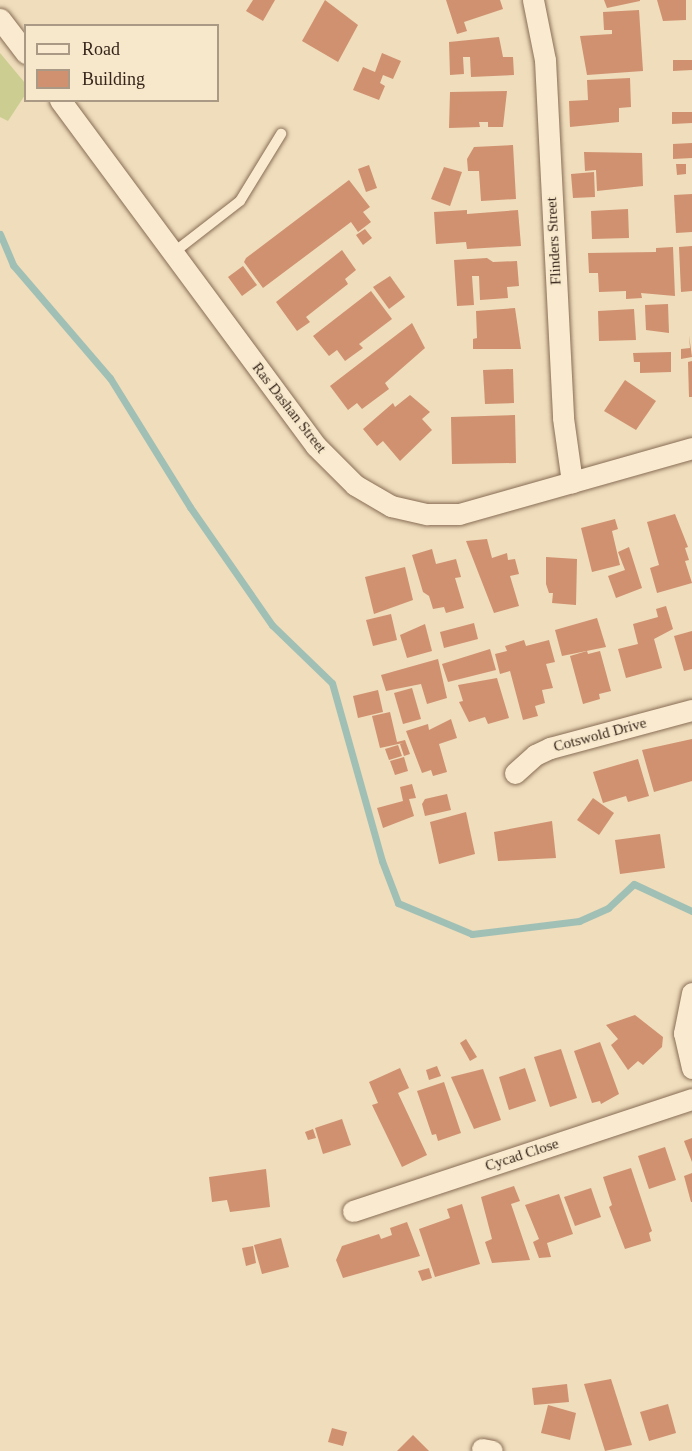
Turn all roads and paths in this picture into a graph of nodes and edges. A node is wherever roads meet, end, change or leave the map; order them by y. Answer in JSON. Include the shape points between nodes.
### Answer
{"nodes":[{"id":1,"x":533,"y":0,"type":"edge"},
{"id":2,"x":0,"y":19,"type":"edge"},
{"id":3,"x":24,"y":50,"type":"edge"},
{"id":4,"x":61,"y":102,"type":"edge"},
{"id":5,"x":281,"y":134,"type":"dead end"},
{"id":6,"x":173,"y":253,"type":"junction"},
{"id":7,"x":691,"y":450,"type":"edge"},
{"id":8,"x":572,"y":482,"type":"junction"},
{"id":9,"x":692,"y":710,"type":"edge"},
{"id":10,"x":515,"y":773,"type":"dead end"},
{"id":11,"x":692,"y":993,"type":"edge"},
{"id":12,"x":692,"y":1068,"type":"edge"},
{"id":13,"x":692,"y":1099,"type":"edge"},
{"id":14,"x":352,"y":1211,"type":"dead end"}],
"edges":[{"from":1,"to":8,"type":"street","name":"Flinders Street","via":[[545,60],[562,418]]},
{"from":2,"to":3,"type":"street"},
{"from":4,"to":6,"type":"street","name":"Ras Dashan Street"},
{"from":5,"to":6,"type":"lane","via":[[240,201]]},
{"from":6,"to":8,"type":"street","name":"Ras Dashan Street","via":[[316,446],[355,485],[391,506],[427,514],[459,514]]},
{"from":7,"to":8,"type":"street","name":"Ras Dashan Street"},
{"from":9,"to":10,"type":"street","name":"Cotswold Drive","via":[[550,748],[535,754]]},
{"from":11,"to":12,"type":"street","via":[[684,1033]]},
{"from":13,"to":14,"type":"street","name":"Cycad Close"}]}
